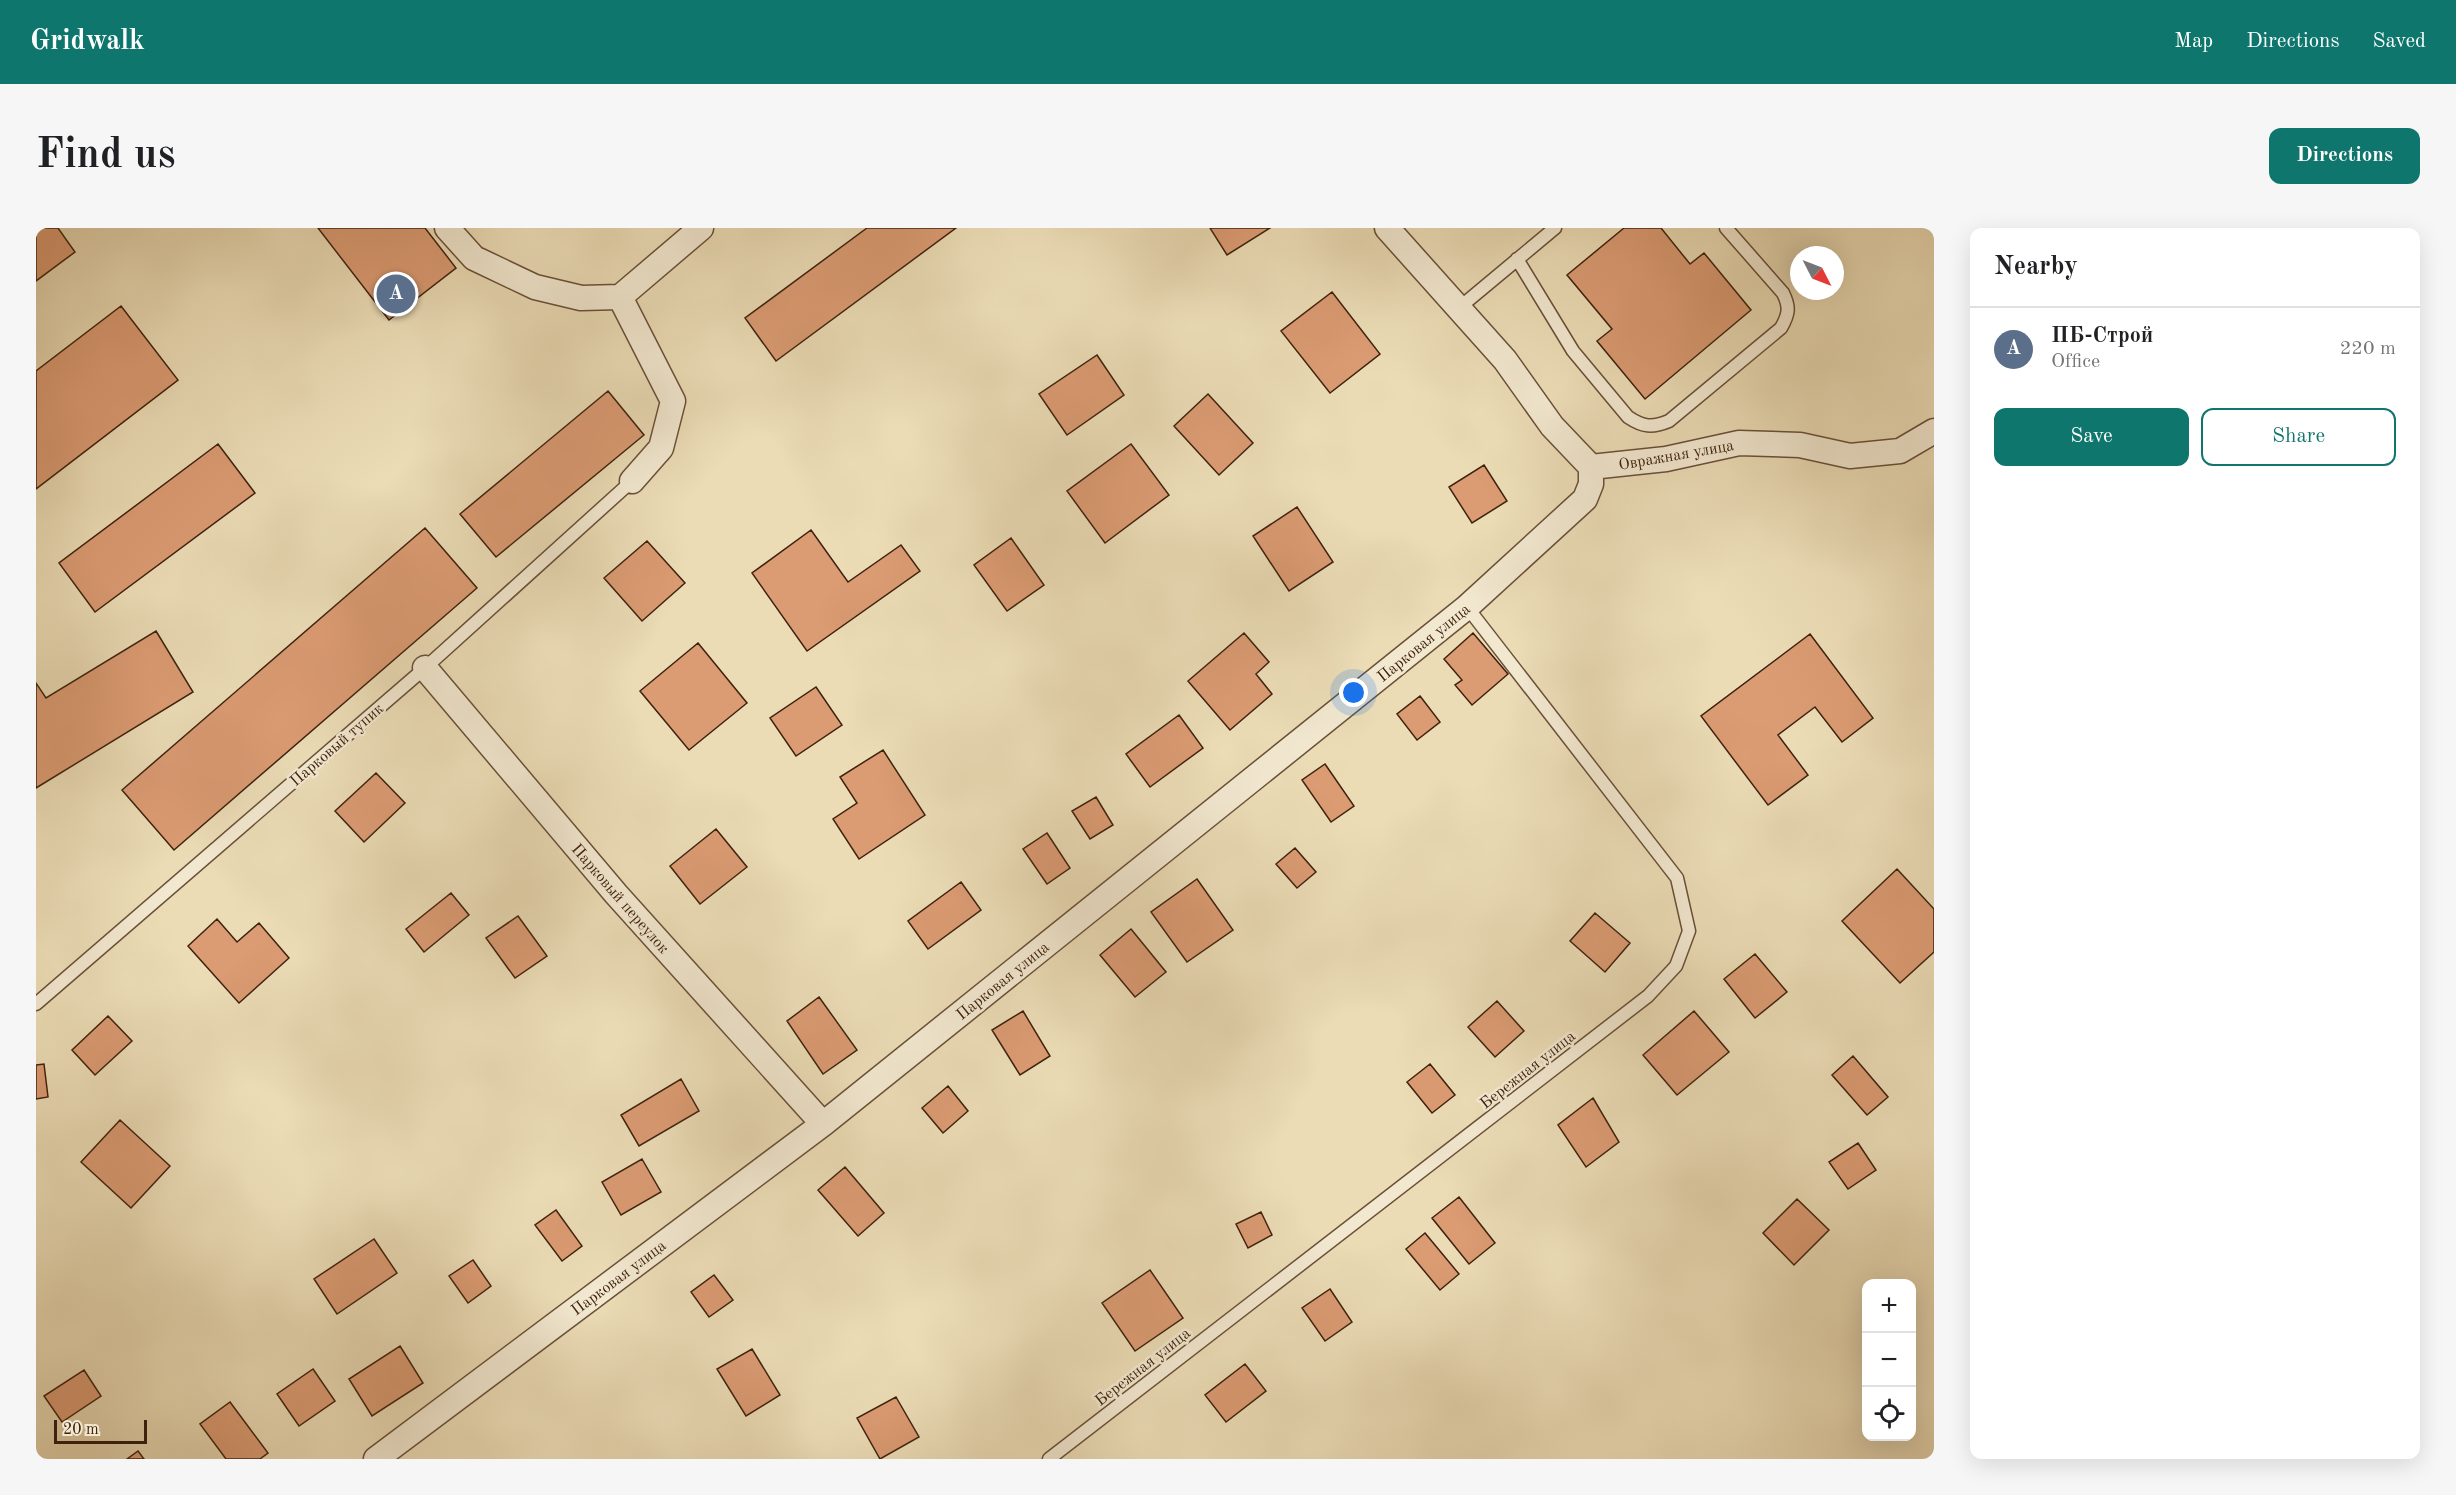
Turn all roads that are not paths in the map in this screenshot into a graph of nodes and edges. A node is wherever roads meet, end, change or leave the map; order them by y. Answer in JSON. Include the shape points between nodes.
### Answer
{"nodes":[{"id":1,"x":447,"y":228,"type":"edge"},
{"id":2,"x":702,"y":228,"type":"edge"},
{"id":3,"x":1387,"y":228,"type":"edge"},
{"id":4,"x":1555,"y":228,"type":"edge"},
{"id":5,"x":1726,"y":228,"type":"edge"},
{"id":6,"x":1517,"y":259,"type":"junction"},
{"id":7,"x":620,"y":297,"type":"junction"},
{"id":8,"x":1459,"y":308,"type":"junction"},
{"id":9,"x":1934,"y":430,"type":"edge"},
{"id":10,"x":1591,"y":467,"type":"junction"},
{"id":11,"x":632,"y":480,"type":"joint"},
{"id":12,"x":1467,"y":607,"type":"junction"},
{"id":13,"x":425,"y":668,"type":"junction"},
{"id":14,"x":36,"y":1004,"type":"edge"},
{"id":15,"x":823,"y":1124,"type":"junction"},
{"id":16,"x":376,"y":1459,"type":"edge"},
{"id":17,"x":1049,"y":1459,"type":"edge"}],
"edges":[{"from":1,"to":7,"type":"street","via":[[474,258],[536,287],[581,298]]},
{"from":2,"to":7,"type":"street"},
{"from":3,"to":8,"type":"street"},
{"from":4,"to":6,"type":"lane"},
{"from":5,"to":6,"type":"lane","via":[[1783,293],[1789,304],[1788,316],[1781,328],[1669,421],[1657,426],[1628,417],[1574,351]]},
{"from":6,"to":8,"type":"lane"},
{"from":7,"to":11,"type":"street","via":[[673,401],[661,448]]},
{"from":8,"to":10,"type":"street","via":[[1505,360],[1552,426]]},
{"from":9,"to":10,"type":"street","name":"Овражная улица","via":[[1900,451],[1850,456],[1800,445],[1739,443],[1666,459]]},
{"from":10,"to":12,"type":"street","name":"Парковая улица","via":[[1591,484],[1585,499]]},
{"from":11,"to":13,"type":"lane","name":"Парковый тупик"},
{"from":12,"to":15,"type":"street","name":"Парковая улица"},
{"from":12,"to":17,"type":"lane","name":"Бережная улица","via":[[1677,878],[1689,931],[1676,966],[1648,996]]},
{"from":13,"to":14,"type":"lane","name":"Парковый тупик"},
{"from":13,"to":15,"type":"street","name":"Парковый переулок","via":[[616,894]]},
{"from":15,"to":16,"type":"street","name":"Парковая улица"}]}
